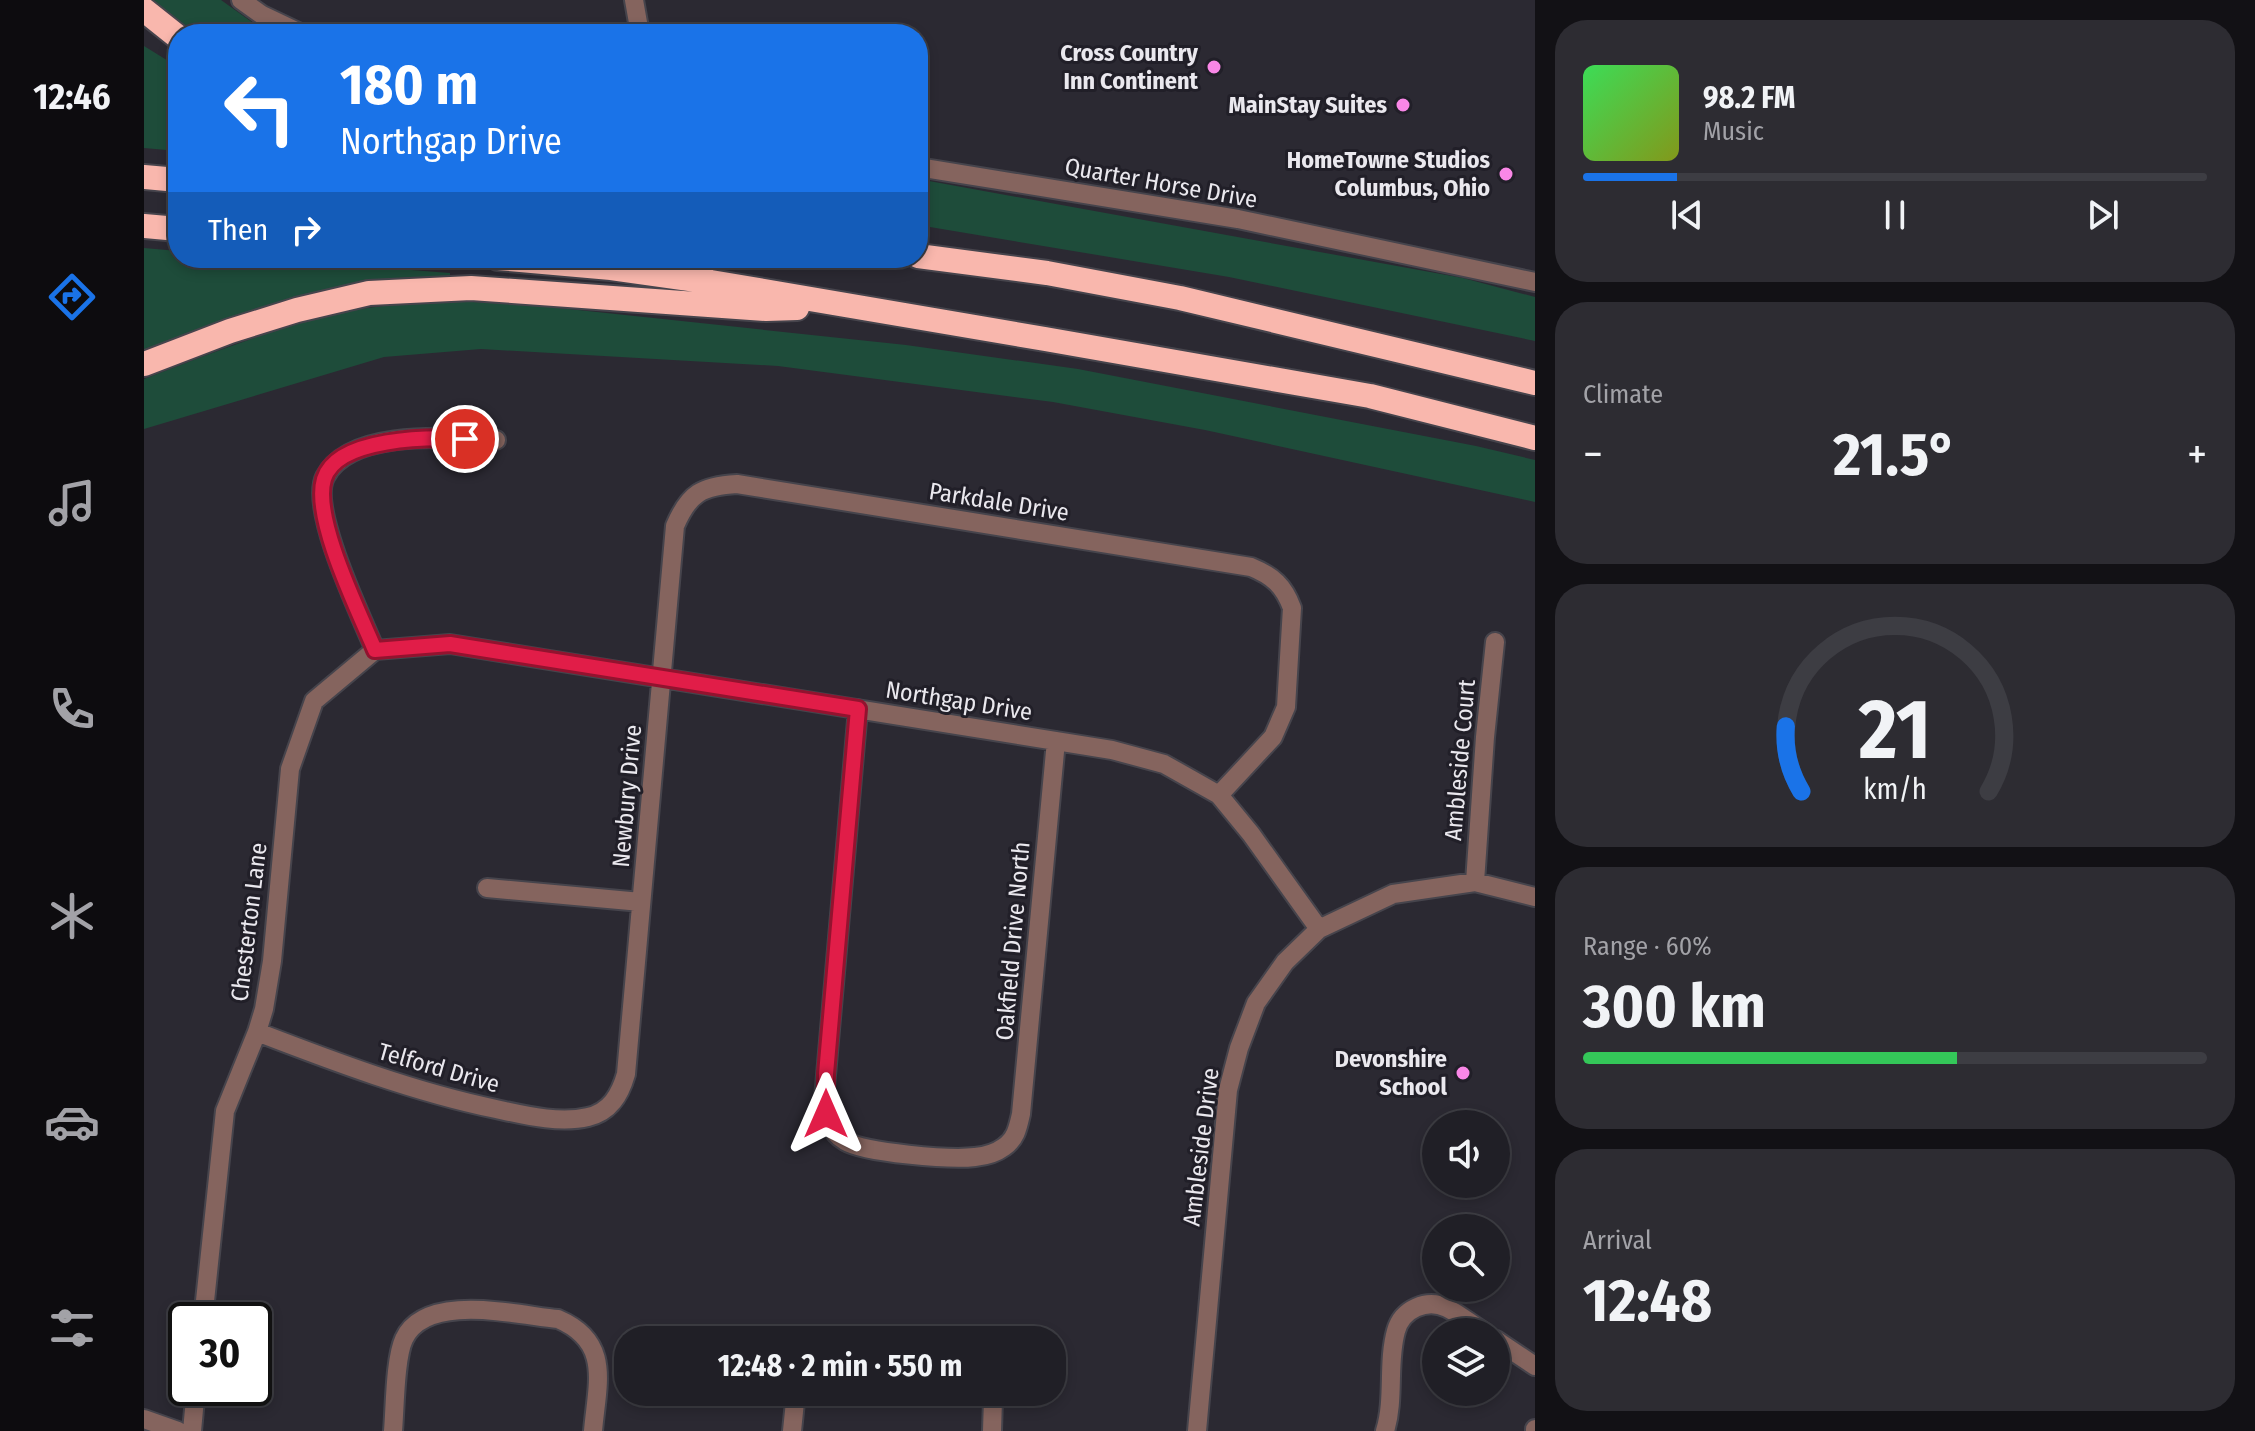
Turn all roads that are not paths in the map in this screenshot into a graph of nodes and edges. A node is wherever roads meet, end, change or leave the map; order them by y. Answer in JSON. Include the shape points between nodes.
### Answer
{"nodes":[{"id":1,"x":241,"y":0,"type":"edge"},
{"id":2,"x":634,"y":0,"type":"edge"},
{"id":3,"x":144,"y":10,"type":"edge"},
{"id":4,"x":281,"y":24,"type":"edge"},
{"id":5,"x":638,"y":24,"type":"edge"},
{"id":6,"x":168,"y":29,"type":"edge"},
{"id":7,"x":928,"y":169,"type":"edge"},
{"id":8,"x":144,"y":177,"type":"edge"},
{"id":9,"x":168,"y":179,"type":"edge"},
{"id":10,"x":144,"y":226,"type":"edge"},
{"id":11,"x":168,"y":228,"type":"edge"},
{"id":12,"x":928,"y":257,"type":"edge"},
{"id":13,"x":611,"y":268,"type":"edge"},
{"id":14,"x":1535,"y":282,"type":"edge"},
{"id":15,"x":857,"y":307,"type":"junction"},
{"id":16,"x":144,"y":364,"type":"edge"},
{"id":17,"x":1535,"y":383,"type":"edge"},
{"id":18,"x":1535,"y":438,"type":"edge"},
{"id":19,"x":496,"y":440,"type":"dead end"},
{"id":20,"x":695,"y":494,"type":"joint"},
{"id":21,"x":1495,"y":642,"type":"dead end"},
{"id":22,"x":375,"y":650,"type":"junction"},
{"id":23,"x":662,"y":678,"type":"junction"},
{"id":24,"x":858,"y":709,"type":"junction"},
{"id":25,"x":1056,"y":741,"type":"junction"},
{"id":26,"x":1219,"y":795,"type":"junction"},
{"id":27,"x":1475,"y":882,"type":"junction"},
{"id":28,"x":487,"y":888,"type":"dead end"},
{"id":29,"x":1535,"y":897,"type":"edge"},
{"id":30,"x":641,"y":902,"type":"junction"},
{"id":31,"x":1319,"y":929,"type":"junction"},
{"id":32,"x":257,"y":1032,"type":"junction"},
{"id":33,"x":611,"y":1105,"type":"joint"},
{"id":34,"x":205,"y":1302,"type":"edge"},
{"id":35,"x":1463,"y":1318,"type":"edge"},
{"id":36,"x":1510,"y":1349,"type":"edge"},
{"id":37,"x":1535,"y":1366,"type":"edge"},
{"id":38,"x":194,"y":1406,"type":"edge"},
{"id":39,"x":795,"y":1406,"type":"edge"},
{"id":40,"x":993,"y":1406,"type":"edge"},
{"id":41,"x":144,"y":1419,"type":"edge"},
{"id":42,"x":178,"y":1431,"type":"edge"},
{"id":43,"x":192,"y":1431,"type":"edge"},
{"id":44,"x":393,"y":1431,"type":"edge"},
{"id":45,"x":593,"y":1431,"type":"edge"},
{"id":46,"x":792,"y":1431,"type":"edge"},
{"id":47,"x":992,"y":1431,"type":"edge"},
{"id":48,"x":1197,"y":1431,"type":"edge"},
{"id":49,"x":1385,"y":1431,"type":"edge"}],
"edges":[{"from":1,"to":4,"type":"street"},
{"from":2,"to":5,"type":"street"},
{"from":3,"to":6,"type":"highway"},
{"from":7,"to":14,"type":"street","name":"Quarter Horse Drive","via":[[1238,219]]},
{"from":8,"to":9,"type":"highway"},
{"from":10,"to":11,"type":"highway"},
{"from":12,"to":17,"type":"highway","via":[[1180,298]]},
{"from":13,"to":15,"type":"highway"},
{"from":15,"to":16,"type":"highway","via":[[766,309],[471,288],[369,293],[283,314]]},
{"from":15,"to":18,"type":"highway","via":[[1370,396]]},
{"from":19,"to":22,"type":"street","via":[[381,442],[341,457],[324,478],[323,511]]},
{"from":20,"to":23,"type":"street","name":"Newbury Drive","via":[[675,526]]},
{"from":20,"to":26,"type":"street","name":"Parkdale Drive","via":[[715,485],[737,484],[1251,567],[1272,576],[1292,608],[1286,707],[1273,737]]},
{"from":21,"to":27,"type":"street","name":"Ambleside Court"},
{"from":22,"to":23,"type":"street","name":"Northgap Drive","via":[[450,644]]},
{"from":22,"to":32,"type":"street","name":"Chesterton Lane","via":[[314,701],[290,769],[272,961]]},
{"from":23,"to":24,"type":"street","name":"Northgap Drive"},
{"from":23,"to":30,"type":"street","name":"Newbury Drive"},
{"from":24,"to":25,"type":"street","name":"Northgap Drive"},
{"from":24,"to":25,"type":"street","name":"Oakfield Drive North","via":[[824,1098],[829,1122],[846,1142],[871,1150],[964,1158],[989,1154],[1015,1134]]},
{"from":25,"to":26,"type":"street","name":"Northgap Drive","via":[[1164,764]]},
{"from":26,"to":31,"type":"street","name":"Northgap Drive"},
{"from":27,"to":29,"type":"street","name":"Ambleside Drive"},
{"from":27,"to":31,"type":"street","name":"Ambleside Drive","via":[[1393,894]]},
{"from":28,"to":30,"type":"street"},
{"from":30,"to":33,"type":"street","name":"Newbury Drive","via":[[626,1074]]},
{"from":31,"to":48,"type":"street","name":"Ambleside Drive","via":[[1285,962],[1256,1003],[1228,1090]]},
{"from":32,"to":33,"type":"street","name":"Telford Drive","via":[[443,1098],[520,1115],[586,1118]]},
{"from":32,"to":34,"type":"street","name":"Chesterton Lane","via":[[225,1111]]},
{"from":35,"to":49,"type":"street","via":[[1446,1307],[1424,1304],[1401,1321]]},
{"from":36,"to":37,"type":"street"},
{"from":38,"to":43,"type":"street"},
{"from":39,"to":46,"type":"street"},
{"from":40,"to":47,"type":"street"},
{"from":41,"to":42,"type":"street"},
{"from":44,"to":45,"type":"street","via":[[403,1341],[413,1325],[453,1309],[558,1319],[575,1326],[594,1349],[598,1367]]}]}
